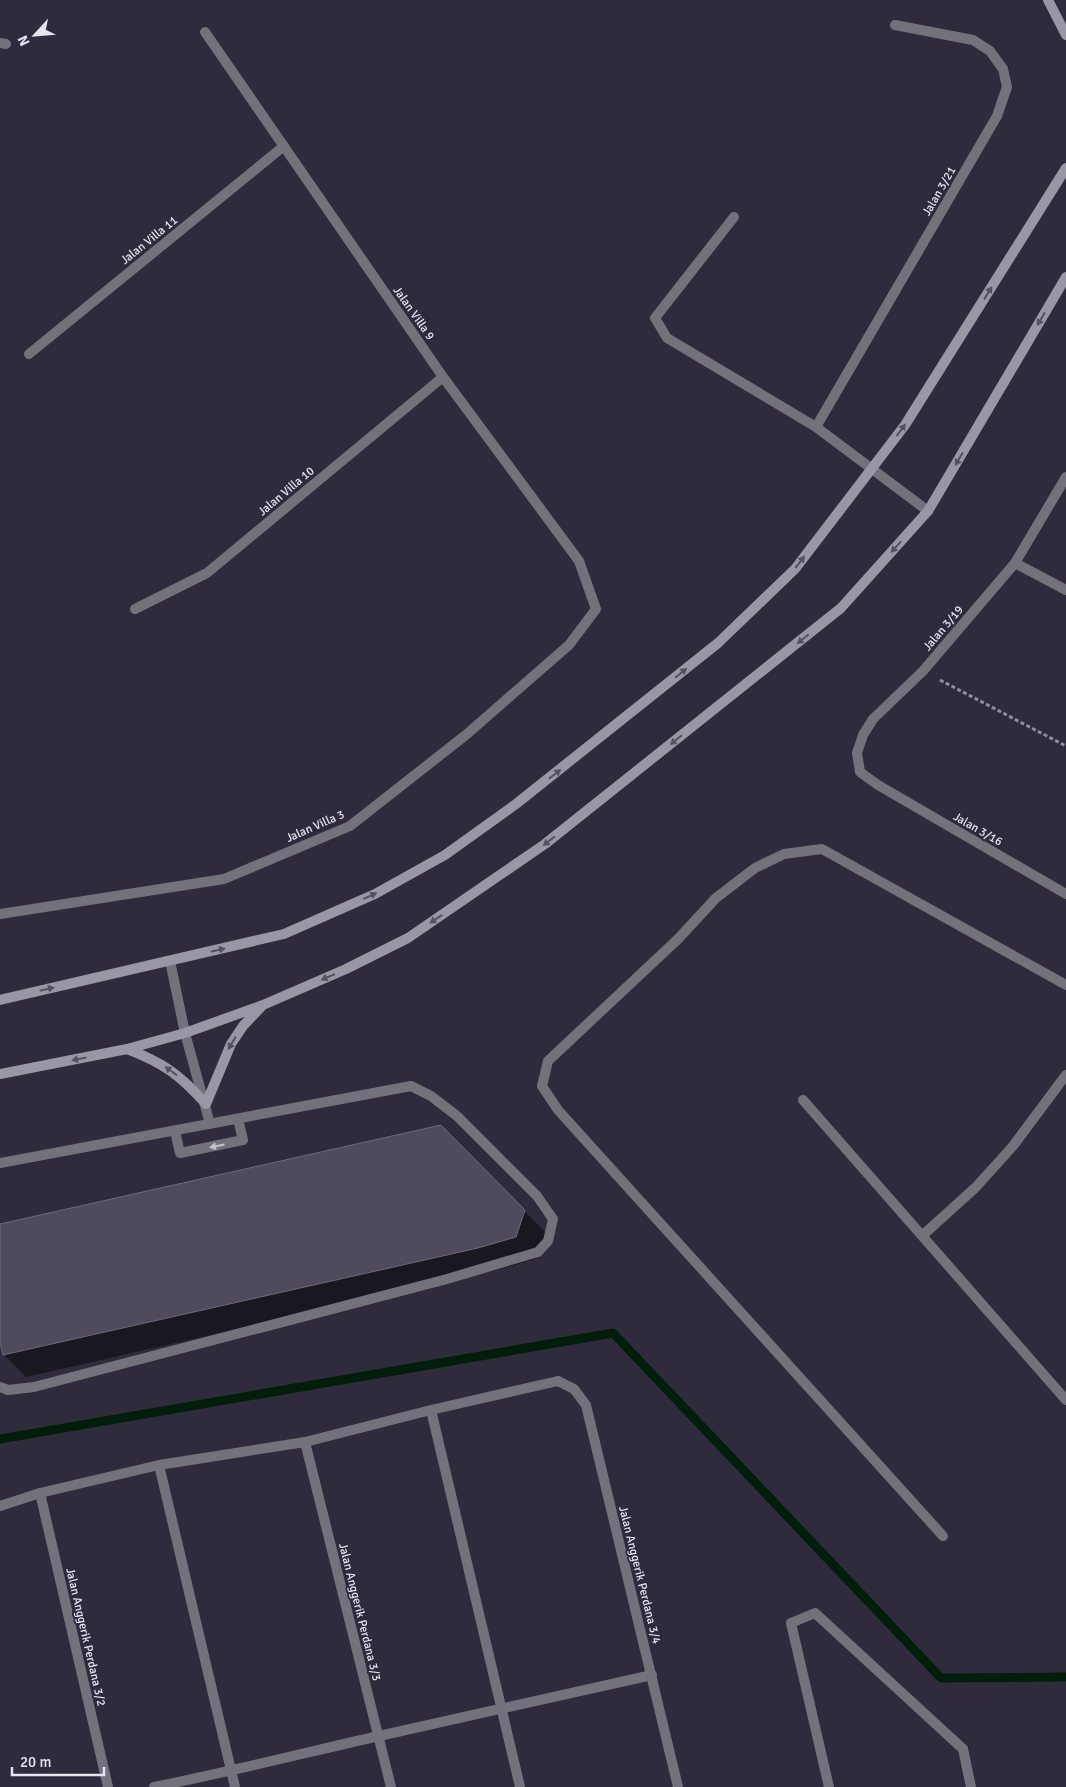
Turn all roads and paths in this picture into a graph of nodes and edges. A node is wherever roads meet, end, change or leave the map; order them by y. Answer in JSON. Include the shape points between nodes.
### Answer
{"nodes":[{"id":1,"x":1048,"y":0,"type":"edge"},
{"id":2,"x":895,"y":25,"type":"dead end"},
{"id":3,"x":205,"y":32,"type":"dead end"},
{"id":4,"x":1066,"y":35,"type":"edge"},
{"id":5,"x":284,"y":146,"type":"junction"},
{"id":6,"x":1066,"y":168,"type":"edge"},
{"id":7,"x":734,"y":217,"type":"dead end"},
{"id":8,"x":1066,"y":277,"type":"edge"},
{"id":9,"x":29,"y":354,"type":"dead end"},
{"id":10,"x":443,"y":377,"type":"junction"},
{"id":11,"x":816,"y":426,"type":"junction"},
{"id":12,"x":872,"y":469,"type":"junction"},
{"id":13,"x":1066,"y":477,"type":"edge"},
{"id":14,"x":928,"y":511,"type":"junction"},
{"id":15,"x":1015,"y":563,"type":"junction"},
{"id":16,"x":1066,"y":590,"type":"edge"},
{"id":17,"x":135,"y":609,"type":"dead end"},
{"id":18,"x":596,"y":610,"type":"joint"},
{"id":19,"x":923,"y":671,"type":"junction"},
{"id":20,"x":1066,"y":746,"type":"edge"},
{"id":21,"x":878,"y":785,"type":"joint"},
{"id":22,"x":1066,"y":894,"type":"edge"},
{"id":23,"x":0,"y":914,"type":"edge"},
{"id":24,"x":170,"y":961,"type":"junction"},
{"id":25,"x":1066,"y":985,"type":"edge"},
{"id":26,"x":0,"y":1000,"type":"edge"},
{"id":27,"x":263,"y":1005,"type":"junction"},
{"id":28,"x":185,"y":1033,"type":"junction"},
{"id":29,"x":126,"y":1049,"type":"junction"},
{"id":30,"x":0,"y":1074,"type":"edge"},
{"id":31,"x":1066,"y":1075,"type":"edge"},
{"id":32,"x":803,"y":1100,"type":"dead end"},
{"id":33,"x":206,"y":1104,"type":"junction"},
{"id":34,"x":238,"y":1119,"type":"junction"},
{"id":35,"x":210,"y":1124,"type":"junction"},
{"id":36,"x":175,"y":1131,"type":"junction"},
{"id":37,"x":0,"y":1163,"type":"edge"},
{"id":38,"x":923,"y":1235,"type":"junction"},
{"id":39,"x":0,"y":1387,"type":"edge"},
{"id":40,"x":1066,"y":1400,"type":"edge"},
{"id":41,"x":431,"y":1410,"type":"junction"},
{"id":42,"x":305,"y":1442,"type":"junction"},
{"id":43,"x":159,"y":1465,"type":"junction"},
{"id":44,"x":40,"y":1493,"type":"junction"},
{"id":45,"x":0,"y":1506,"type":"edge"},
{"id":46,"x":944,"y":1536,"type":"dead end"},
{"id":47,"x":652,"y":1675,"type":"junction"},
{"id":48,"x":502,"y":1710,"type":"junction"},
{"id":49,"x":378,"y":1736,"type":"junction"},
{"id":50,"x":231,"y":1771,"type":"junction"},
{"id":51,"x":108,"y":1787,"type":"edge"},
{"id":52,"x":154,"y":1787,"type":"edge"},
{"id":53,"x":235,"y":1787,"type":"edge"},
{"id":54,"x":391,"y":1787,"type":"edge"},
{"id":55,"x":520,"y":1787,"type":"edge"},
{"id":56,"x":678,"y":1787,"type":"edge"},
{"id":57,"x":829,"y":1787,"type":"edge"},
{"id":58,"x":971,"y":1787,"type":"edge"}],
"edges":[{"from":1,"to":4,"type":"street"},
{"from":2,"to":11,"type":"street","name":"Jalan 3/21","via":[[973,40],[990,51],[1003,69],[1007,87],[997,116]]},
{"from":3,"to":5,"type":"street","name":"Jalan Villa 9"},
{"from":5,"to":9,"type":"street","name":"Jalan Villa 11"},
{"from":5,"to":10,"type":"street","name":"Jalan Villa 9"},
{"from":12,"to":6,"type":"street","one_way":true,"via":[[905,425]]},
{"from":7,"to":11,"type":"street","via":[[655,318],[667,338]]},
{"from":8,"to":14,"type":"street","one_way":true},
{"from":10,"to":17,"type":"street","name":"Jalan Villa 10","via":[[207,573]]},
{"from":10,"to":18,"type":"street","name":"Jalan Villa 9","via":[[579,561]]},
{"from":11,"to":12,"type":"street"},
{"from":12,"to":14,"type":"street"},
{"from":24,"to":12,"type":"street","one_way":true,"via":[[284,934],[375,894],[445,855],[516,804],[718,643],[795,569]]},
{"from":13,"to":15,"type":"street","name":"Jalan 3/19"},
{"from":14,"to":27,"type":"street","one_way":true,"via":[[841,608],[545,844],[408,938],[346,970]]},
{"from":15,"to":16,"type":"street"},
{"from":15,"to":19,"type":"street","name":"Jalan 3/19"},
{"from":18,"to":23,"type":"street","name":"Jalan Villa 3","via":[[569,645],[467,734],[350,826],[224,879]]},
{"from":19,"to":20,"type":"path"},
{"from":19,"to":21,"type":"street","name":"Jalan 3/19","via":[[872,719],[863,735],[856,753],[860,772]]},
{"from":21,"to":22,"type":"street","name":"Jalan 3/16"},
{"from":26,"to":24,"type":"street","one_way":true},
{"from":24,"to":28,"type":"street"},
{"from":25,"to":46,"type":"street","via":[[822,850],[784,854],[754,868],[716,898],[678,939],[548,1061],[542,1086],[558,1110]]},
{"from":27,"to":28,"type":"street"},
{"from":27,"to":33,"type":"street","one_way":true,"via":[[231,1044]]},
{"from":28,"to":29,"type":"street"},
{"from":28,"to":33,"type":"street"},
{"from":29,"to":30,"type":"street","one_way":true},
{"from":33,"to":29,"type":"street","one_way":true,"via":[[171,1070]]},
{"from":31,"to":38,"type":"street","via":[[976,1187]]},
{"from":32,"to":38,"type":"street"},
{"from":33,"to":35,"type":"street"},
{"from":34,"to":35,"type":"street"},
{"from":34,"to":36,"type":"street","one_way":true,"via":[[243,1140],[180,1153]]},
{"from":34,"to":39,"type":"street","via":[[411,1086],[432,1096],[457,1116],[537,1196],[553,1219],[548,1241],[538,1252],[447,1279],[34,1387],[8,1390]]},
{"from":35,"to":36,"type":"street"},
{"from":36,"to":37,"type":"street"},
{"from":38,"to":40,"type":"street"},
{"from":41,"to":42,"type":"street"},
{"from":41,"to":47,"type":"street","name":"Jalan Anggerik Perdana 3/4","via":[[558,1381],[574,1389],[586,1405]]},
{"from":41,"to":48,"type":"street"},
{"from":42,"to":43,"type":"street"},
{"from":42,"to":49,"type":"street","name":"Jalan Anggerik Perdana 3/3"},
{"from":43,"to":44,"type":"street"},
{"from":43,"to":50,"type":"street"},
{"from":44,"to":45,"type":"street"},
{"from":44,"to":51,"type":"street","name":"Jalan Anggerik Perdana 3/2"},
{"from":47,"to":48,"type":"street"},
{"from":47,"to":56,"type":"street","name":"Jalan Anggerik Perdana 3/4"},
{"from":48,"to":49,"type":"street"},
{"from":48,"to":55,"type":"street"},
{"from":49,"to":50,"type":"street"},
{"from":49,"to":54,"type":"street","name":"Jalan Anggerik Perdana 3/3"},
{"from":50,"to":52,"type":"street"},
{"from":50,"to":53,"type":"street"},
{"from":57,"to":58,"type":"street","via":[[791,1623],[815,1613],[963,1749]]}]}
